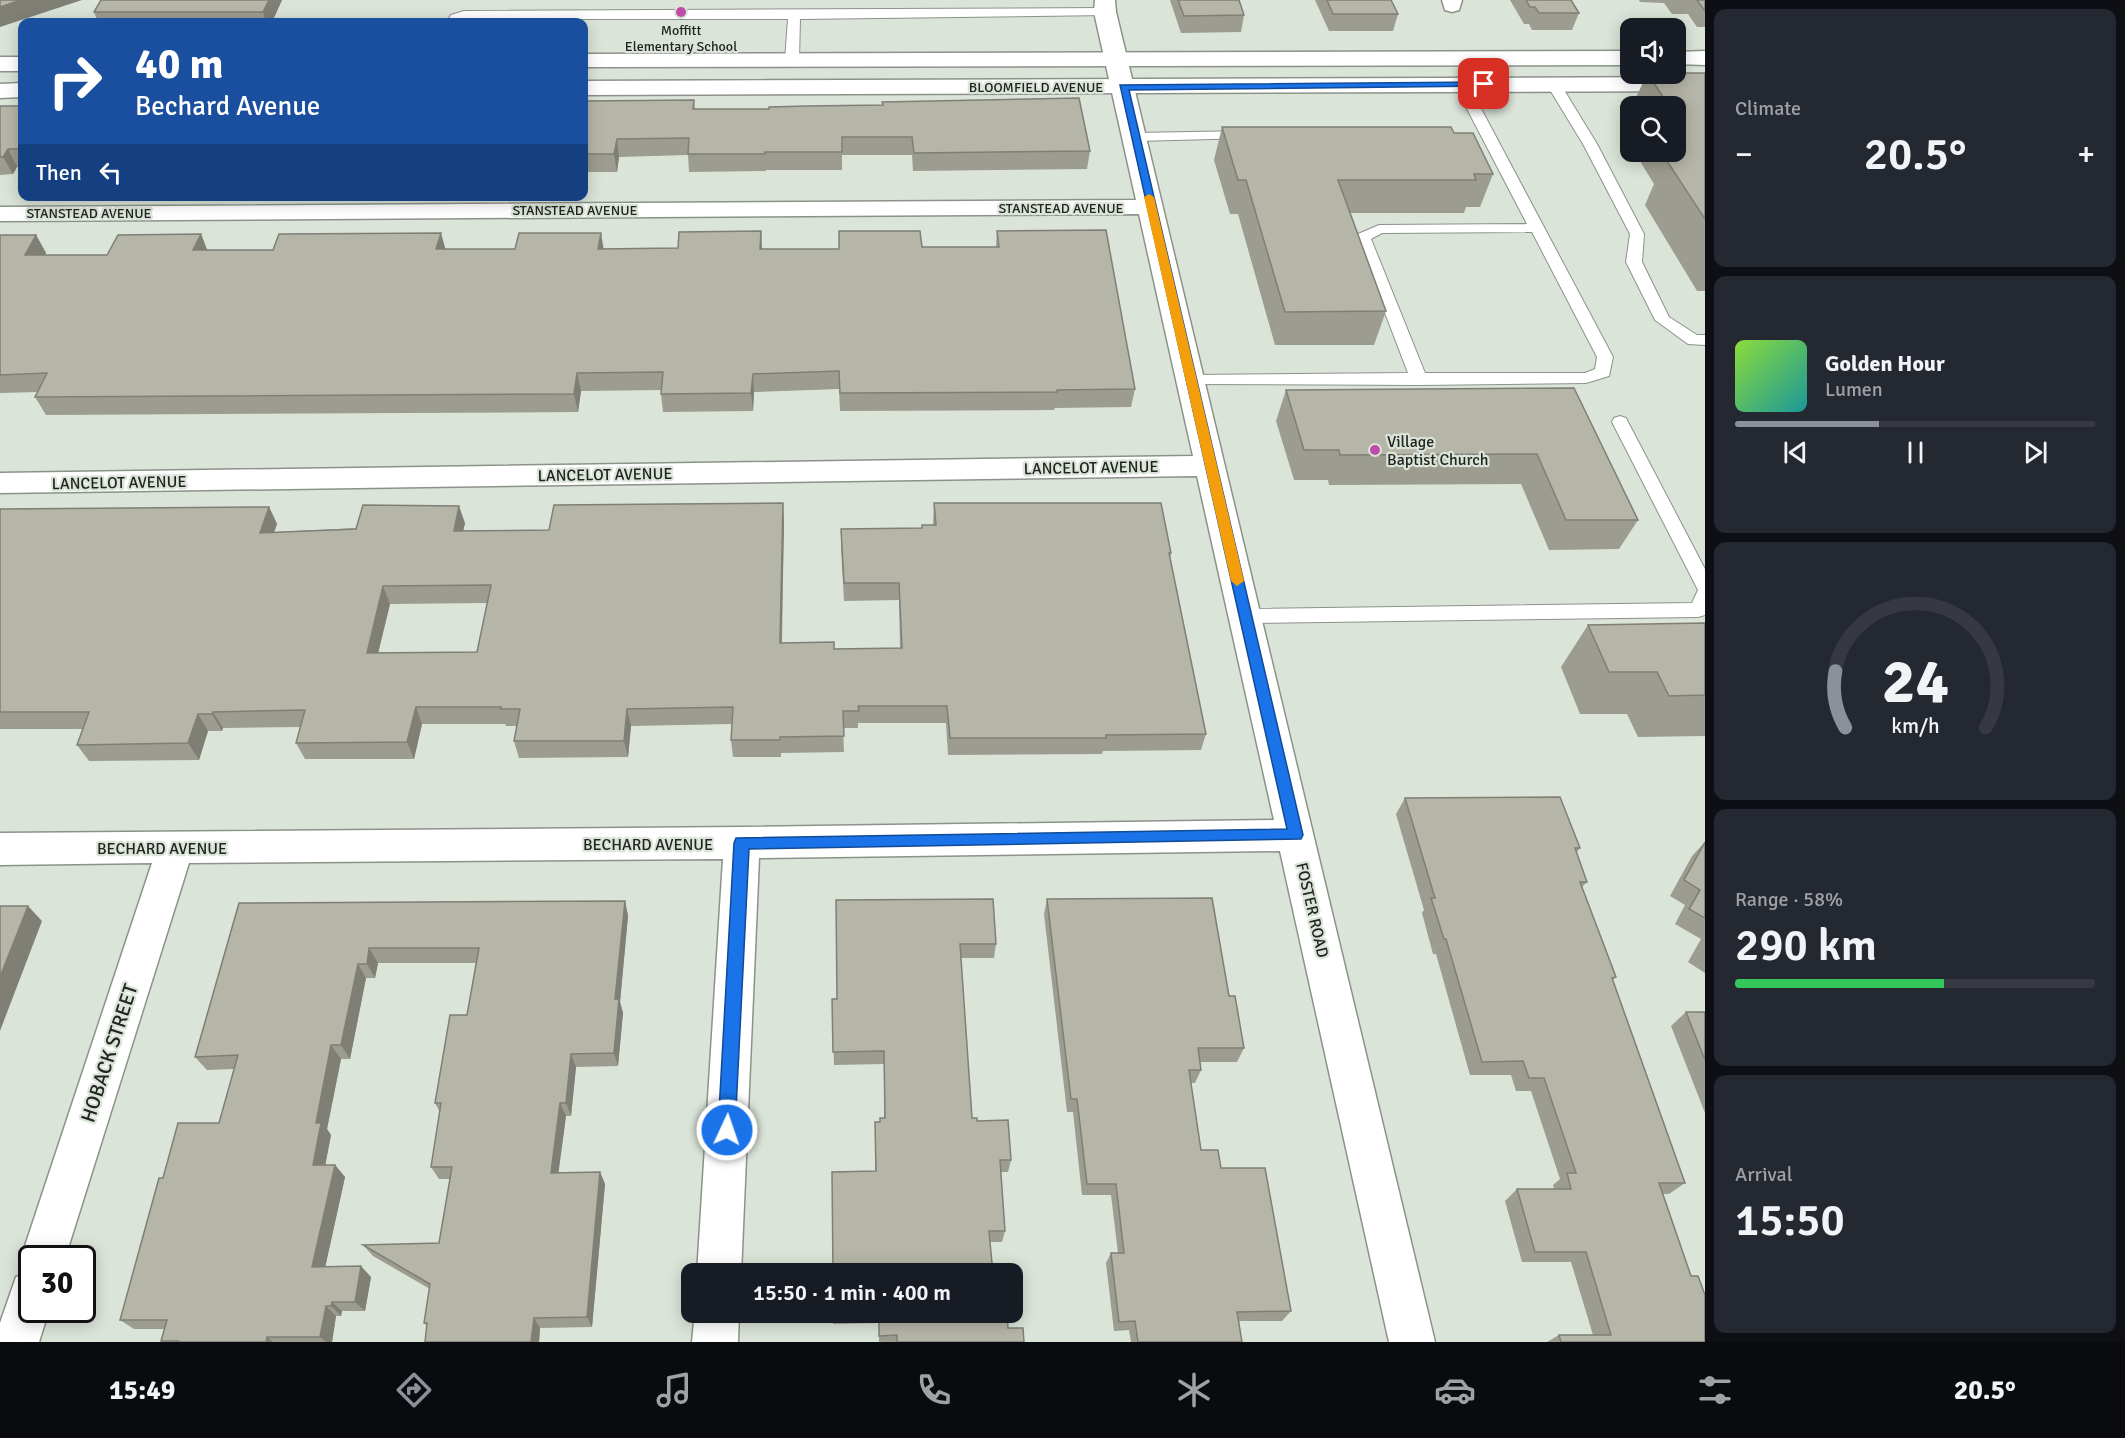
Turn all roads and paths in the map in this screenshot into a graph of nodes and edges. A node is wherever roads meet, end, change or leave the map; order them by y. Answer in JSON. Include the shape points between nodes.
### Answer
{"nodes":[{"id":1,"x":1105,"y":6,"type":"edge"},
{"id":2,"x":794,"y":15,"type":"junction"},
{"id":3,"x":458,"y":18,"type":"edge"},
{"id":4,"x":1117,"y":58,"type":"junction"},
{"id":5,"x":1620,"y":58,"type":"edge"},
{"id":6,"x":1686,"y":58,"type":"edge"},
{"id":7,"x":1705,"y":58,"type":"edge"},
{"id":8,"x":1450,"y":59,"type":"junction"},
{"id":9,"x":792,"y":60,"type":"junction"},
{"id":10,"x":588,"y":61,"type":"edge"},
{"id":11,"x":0,"y":64,"type":"edge"},
{"id":12,"x":18,"y":64,"type":"edge"},
{"id":13,"x":1461,"y":84,"type":"junction"},
{"id":14,"x":1705,"y":84,"type":"edge"},
{"id":15,"x":1554,"y":85,"type":"junction"},
{"id":16,"x":790,"y":86,"type":"junction"},
{"id":17,"x":1124,"y":87,"type":"junction"},
{"id":18,"x":588,"y":88,"type":"edge"},
{"id":19,"x":18,"y":90,"type":"edge"},
{"id":20,"x":0,"y":91,"type":"edge"},
{"id":21,"x":1264,"y":135,"type":"edge"},
{"id":22,"x":1135,"y":137,"type":"junction"},
{"id":23,"x":1151,"y":207,"type":"junction"},
{"id":24,"x":0,"y":214,"type":"edge"},
{"id":25,"x":1538,"y":228,"type":"junction"},
{"id":26,"x":1705,"y":340,"type":"edge"},
{"id":27,"x":1191,"y":380,"type":"junction"},
{"id":28,"x":1419,"y":380,"type":"junction"},
{"id":29,"x":1620,"y":422,"type":"dead end"},
{"id":30,"x":1210,"y":466,"type":"junction"},
{"id":31,"x":0,"y":483,"type":"edge"},
{"id":32,"x":1705,"y":587,"type":"edge"},
{"id":33,"x":1705,"y":594,"type":"edge"},
{"id":34,"x":1245,"y":616,"type":"junction"},
{"id":35,"x":1296,"y":835,"type":"junction"},
{"id":36,"x":742,"y":843,"type":"junction"},
{"id":37,"x":176,"y":848,"type":"junction"},
{"id":38,"x":0,"y":849,"type":"edge"},
{"id":39,"x":47,"y":1245,"type":"edge"},
{"id":40,"x":720,"y":1263,"type":"edge"},
{"id":41,"x":22,"y":1323,"type":"edge"},
{"id":42,"x":716,"y":1323,"type":"edge"},
{"id":43,"x":16,"y":1342,"type":"edge"},
{"id":44,"x":715,"y":1342,"type":"edge"},
{"id":45,"x":1412,"y":1342,"type":"edge"}],
"edges":[{"from":1,"to":2,"type":"lane"},
{"from":1,"to":4,"type":"street","name":"FOSTER ROAD"},
{"from":2,"to":3,"type":"lane"},
{"from":2,"to":9,"type":"lane"},
{"from":4,"to":8,"type":"street","name":"BLOOMFIELD AVENUE"},
{"from":4,"to":9,"type":"street","name":"BLOOMFIELD AVENUE"},
{"from":4,"to":17,"type":"street","name":"FOSTER ROAD"},
{"from":5,"to":8,"type":"street","name":"BLOOMFIELD AVENUE"},
{"from":6,"to":7,"type":"street"},
{"from":8,"to":13,"type":"street"},
{"from":9,"to":10,"type":"street","name":"BLOOMFIELD AVENUE"},
{"from":9,"to":16,"type":"street"},
{"from":11,"to":12,"type":"street"},
{"from":13,"to":15,"type":"street","name":"BLOOMFIELD AVENUE"},
{"from":13,"to":17,"type":"street","name":"BLOOMFIELD AVENUE"},
{"from":13,"to":25,"type":"lane","via":[[1481,133]]},
{"from":14,"to":15,"type":"street","name":"BLOOMFIELD AVENUE"},
{"from":15,"to":26,"type":"lane","via":[[1637,234],[1634,262],[1663,320],[1694,340]]},
{"from":16,"to":17,"type":"street","name":"BLOOMFIELD AVENUE"},
{"from":16,"to":18,"type":"street","name":"BLOOMFIELD AVENUE"},
{"from":17,"to":22,"type":"street","name":"FOSTER ROAD"},
{"from":19,"to":20,"type":"street"},
{"from":21,"to":22,"type":"lane"},
{"from":22,"to":23,"type":"street","name":"FOSTER ROAD"},
{"from":23,"to":24,"type":"street","name":"STANSTEAD AVENUE"},
{"from":23,"to":27,"type":"street","name":"FOSTER ROAD"},
{"from":25,"to":28,"type":"lane","via":[[1379,229],[1363,237]]},
{"from":25,"to":28,"type":"lane","via":[[1605,357],[1603,372],[1586,378]]},
{"from":27,"to":28,"type":"lane"},
{"from":27,"to":30,"type":"street","name":"FOSTER ROAD"},
{"from":29,"to":32,"type":"lane"},
{"from":30,"to":31,"type":"street","name":"LANCELOT AVENUE"},
{"from":30,"to":34,"type":"street","name":"FOSTER ROAD"},
{"from":33,"to":34,"type":"lane","via":[[1698,610]]},
{"from":34,"to":35,"type":"street","name":"FOSTER ROAD"},
{"from":35,"to":36,"type":"street","name":"BECHARD AVENUE"},
{"from":35,"to":45,"type":"street","name":"FOSTER ROAD"},
{"from":36,"to":37,"type":"street","name":"BECHARD AVENUE"},
{"from":36,"to":40,"type":"street"},
{"from":37,"to":38,"type":"street","name":"BECHARD AVENUE"},
{"from":37,"to":39,"type":"street","name":"HOBACK STREET"},
{"from":41,"to":43,"type":"street"},
{"from":42,"to":44,"type":"street"}]}
